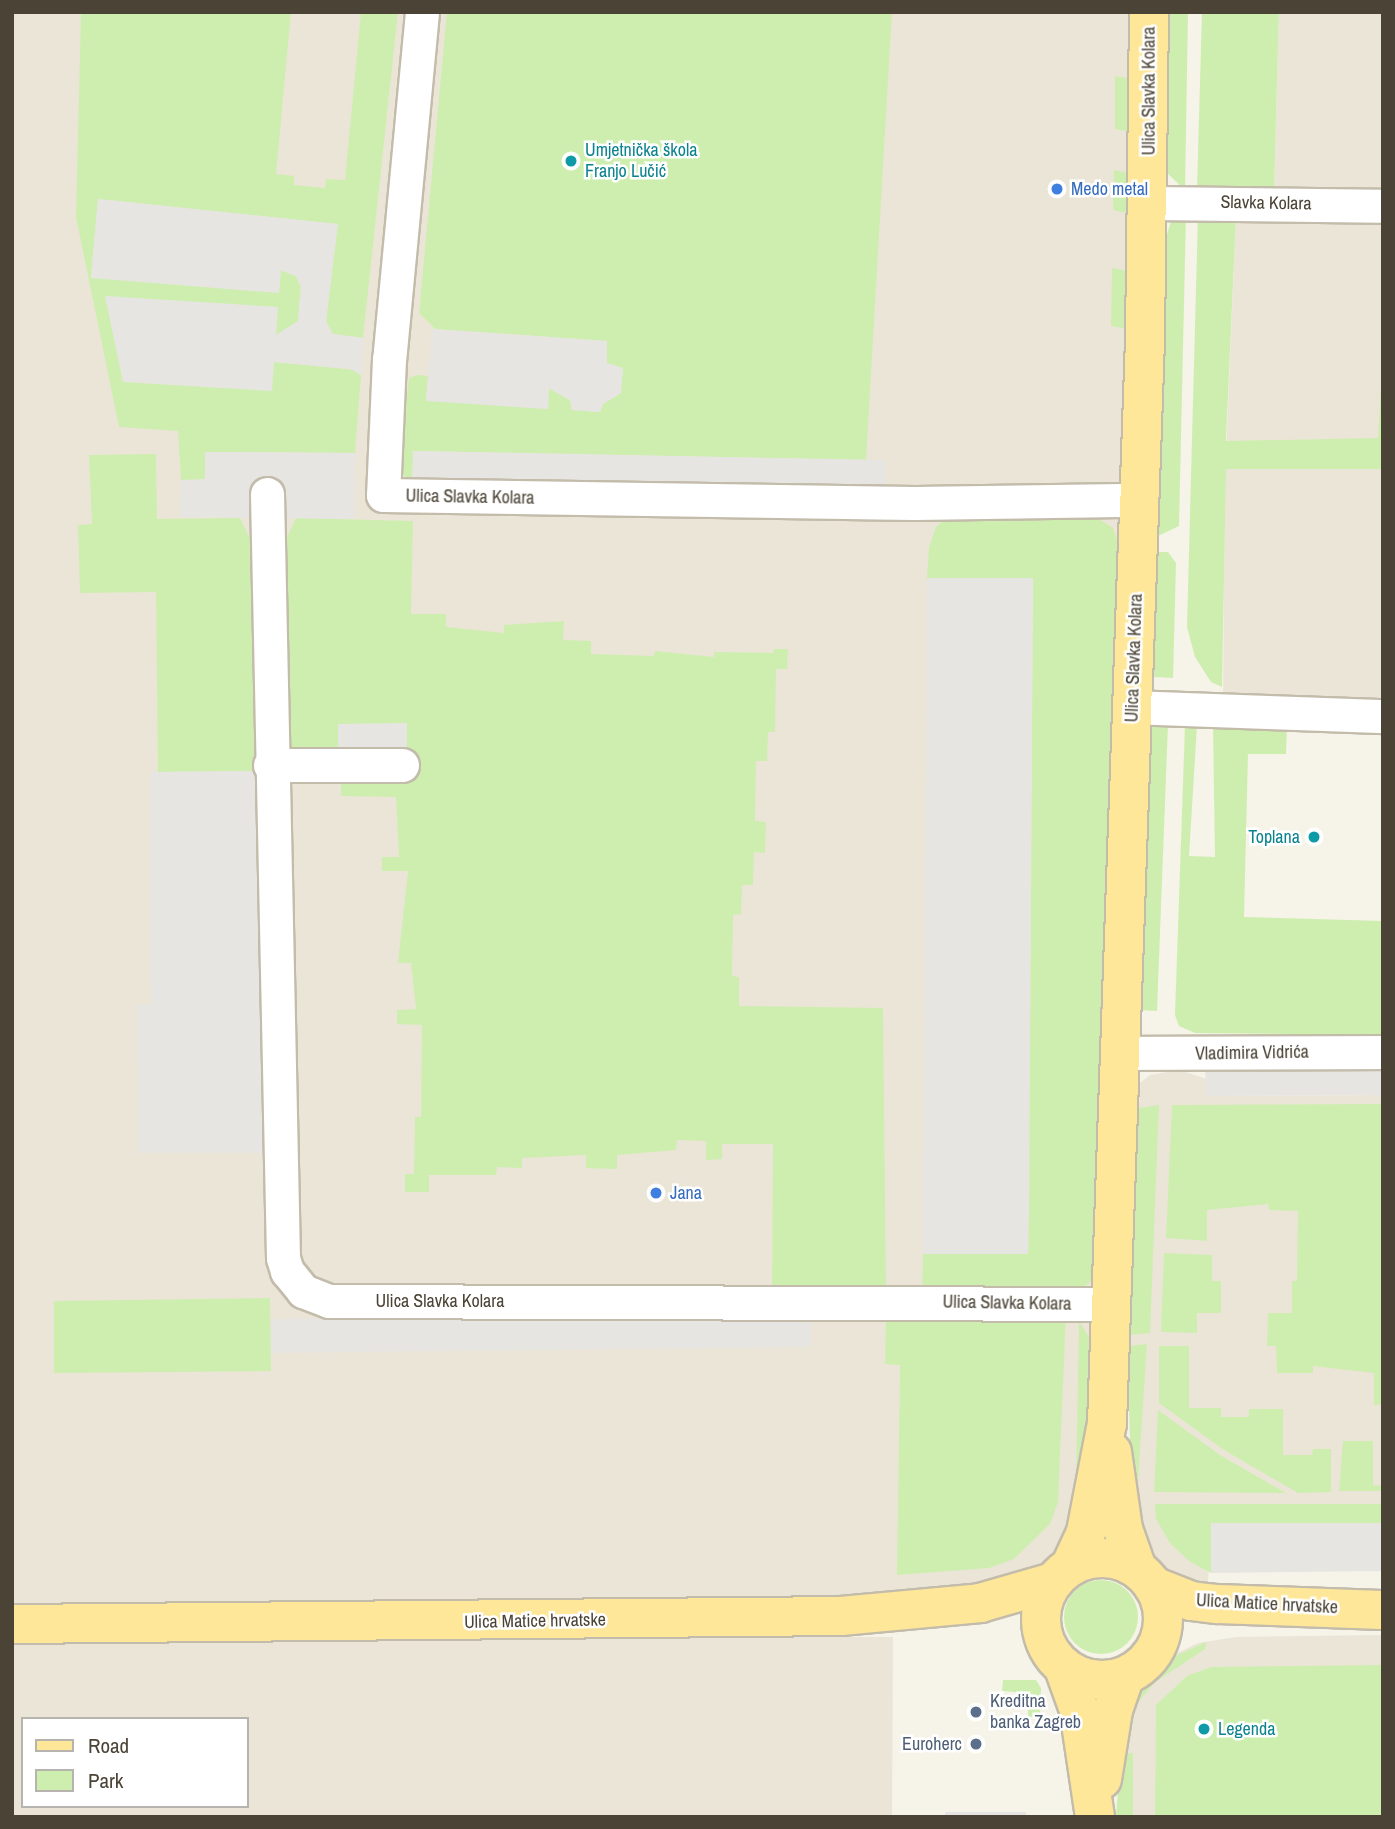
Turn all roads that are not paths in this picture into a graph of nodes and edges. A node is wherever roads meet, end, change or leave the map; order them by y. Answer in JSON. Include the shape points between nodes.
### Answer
{"nodes":[{"id":1,"x":422,"y":12,"type":"edge"},
{"id":2,"x":1149,"y":12,"type":"edge"},
{"id":3,"x":1149,"y":203,"type":"junction"},
{"id":4,"x":1383,"y":206,"type":"edge"},
{"id":5,"x":267,"y":494,"type":"dead end"},
{"id":6,"x":1139,"y":500,"type":"junction"},
{"id":7,"x":1132,"y":706,"type":"junction"},
{"id":8,"x":1383,"y":716,"type":"edge"},
{"id":9,"x":270,"y":765,"type":"junction"},
{"id":10,"x":402,"y":765,"type":"dead end"},
{"id":11,"x":1383,"y":1052,"type":"edge"},
{"id":12,"x":1121,"y":1053,"type":"junction"},
{"id":13,"x":1113,"y":1304,"type":"junction"},
{"id":14,"x":1107,"y":1423,"type":"junction"},
{"id":15,"x":1062,"y":1574,"type":"junction"},
{"id":16,"x":1145,"y":1578,"type":"junction"},
{"id":17,"x":1383,"y":1609,"type":"edge"},
{"id":18,"x":12,"y":1624,"type":"edge"},
{"id":19,"x":1065,"y":1668,"type":"junction"},
{"id":20,"x":1125,"y":1676,"type":"junction"},
{"id":21,"x":1096,"y":1817,"type":"edge"}],
"edges":[{"from":1,"to":6,"type":"street","name":"Ulica Slavka Kolara","via":[[389,359],[383,495],[915,503]]},
{"from":2,"to":3,"type":"main road","name":"Ulica Slavka Kolara"},
{"from":3,"to":4,"type":"street","name":"Slavka Kolara"},
{"from":3,"to":6,"type":"main road","name":"Ulica Slavka Kolara"},
{"from":5,"to":9,"type":"street","name":"Ulica Slavka Kolara"},
{"from":6,"to":7,"type":"main road","name":"Ulica Slavka Kolara"},
{"from":7,"to":8,"type":"street"},
{"from":7,"to":12,"type":"main road","name":"Ulica Slavka Kolara"},
{"from":9,"to":10,"type":"street"},
{"from":9,"to":13,"type":"street","name":"Ulica Slavka Kolara","via":[[283,1258],[303,1291],[329,1301]]},
{"from":11,"to":12,"type":"street","name":"Vladimira Vidrića"},
{"from":12,"to":13,"type":"main road","name":"Ulica Slavka Kolara"},
{"from":13,"to":14,"type":"main road","name":"Ulica Slavka Kolara"},
{"from":14,"to":15,"type":"main road","name":"Ulica Slavka Kolara","via":[[1086,1532]]},
{"from":14,"to":16,"type":"main road","name":"Ulica Slavka Kolara","via":[[1123,1529]]},
{"from":15,"to":16,"type":"main road","via":[[1109,1559]]},
{"from":15,"to":18,"type":"main road","name":"Ulica Matice hrvatske","via":[[980,1603],[841,1616]]},
{"from":15,"to":19,"type":"main road","via":[[1045,1595],[1041,1626],[1048,1650]]},
{"from":16,"to":17,"type":"main road","name":"Ulica Matice hrvatske","via":[[1191,1601]]},
{"from":16,"to":20,"type":"main road","via":[[1162,1611],[1160,1638],[1149,1659]]},
{"from":19,"to":20,"type":"main road","via":[[1093,1680]]},
{"from":19,"to":21,"type":"main road","via":[[1079,1710]]},
{"from":20,"to":21,"type":"main road","via":[[1113,1710]]}]}
